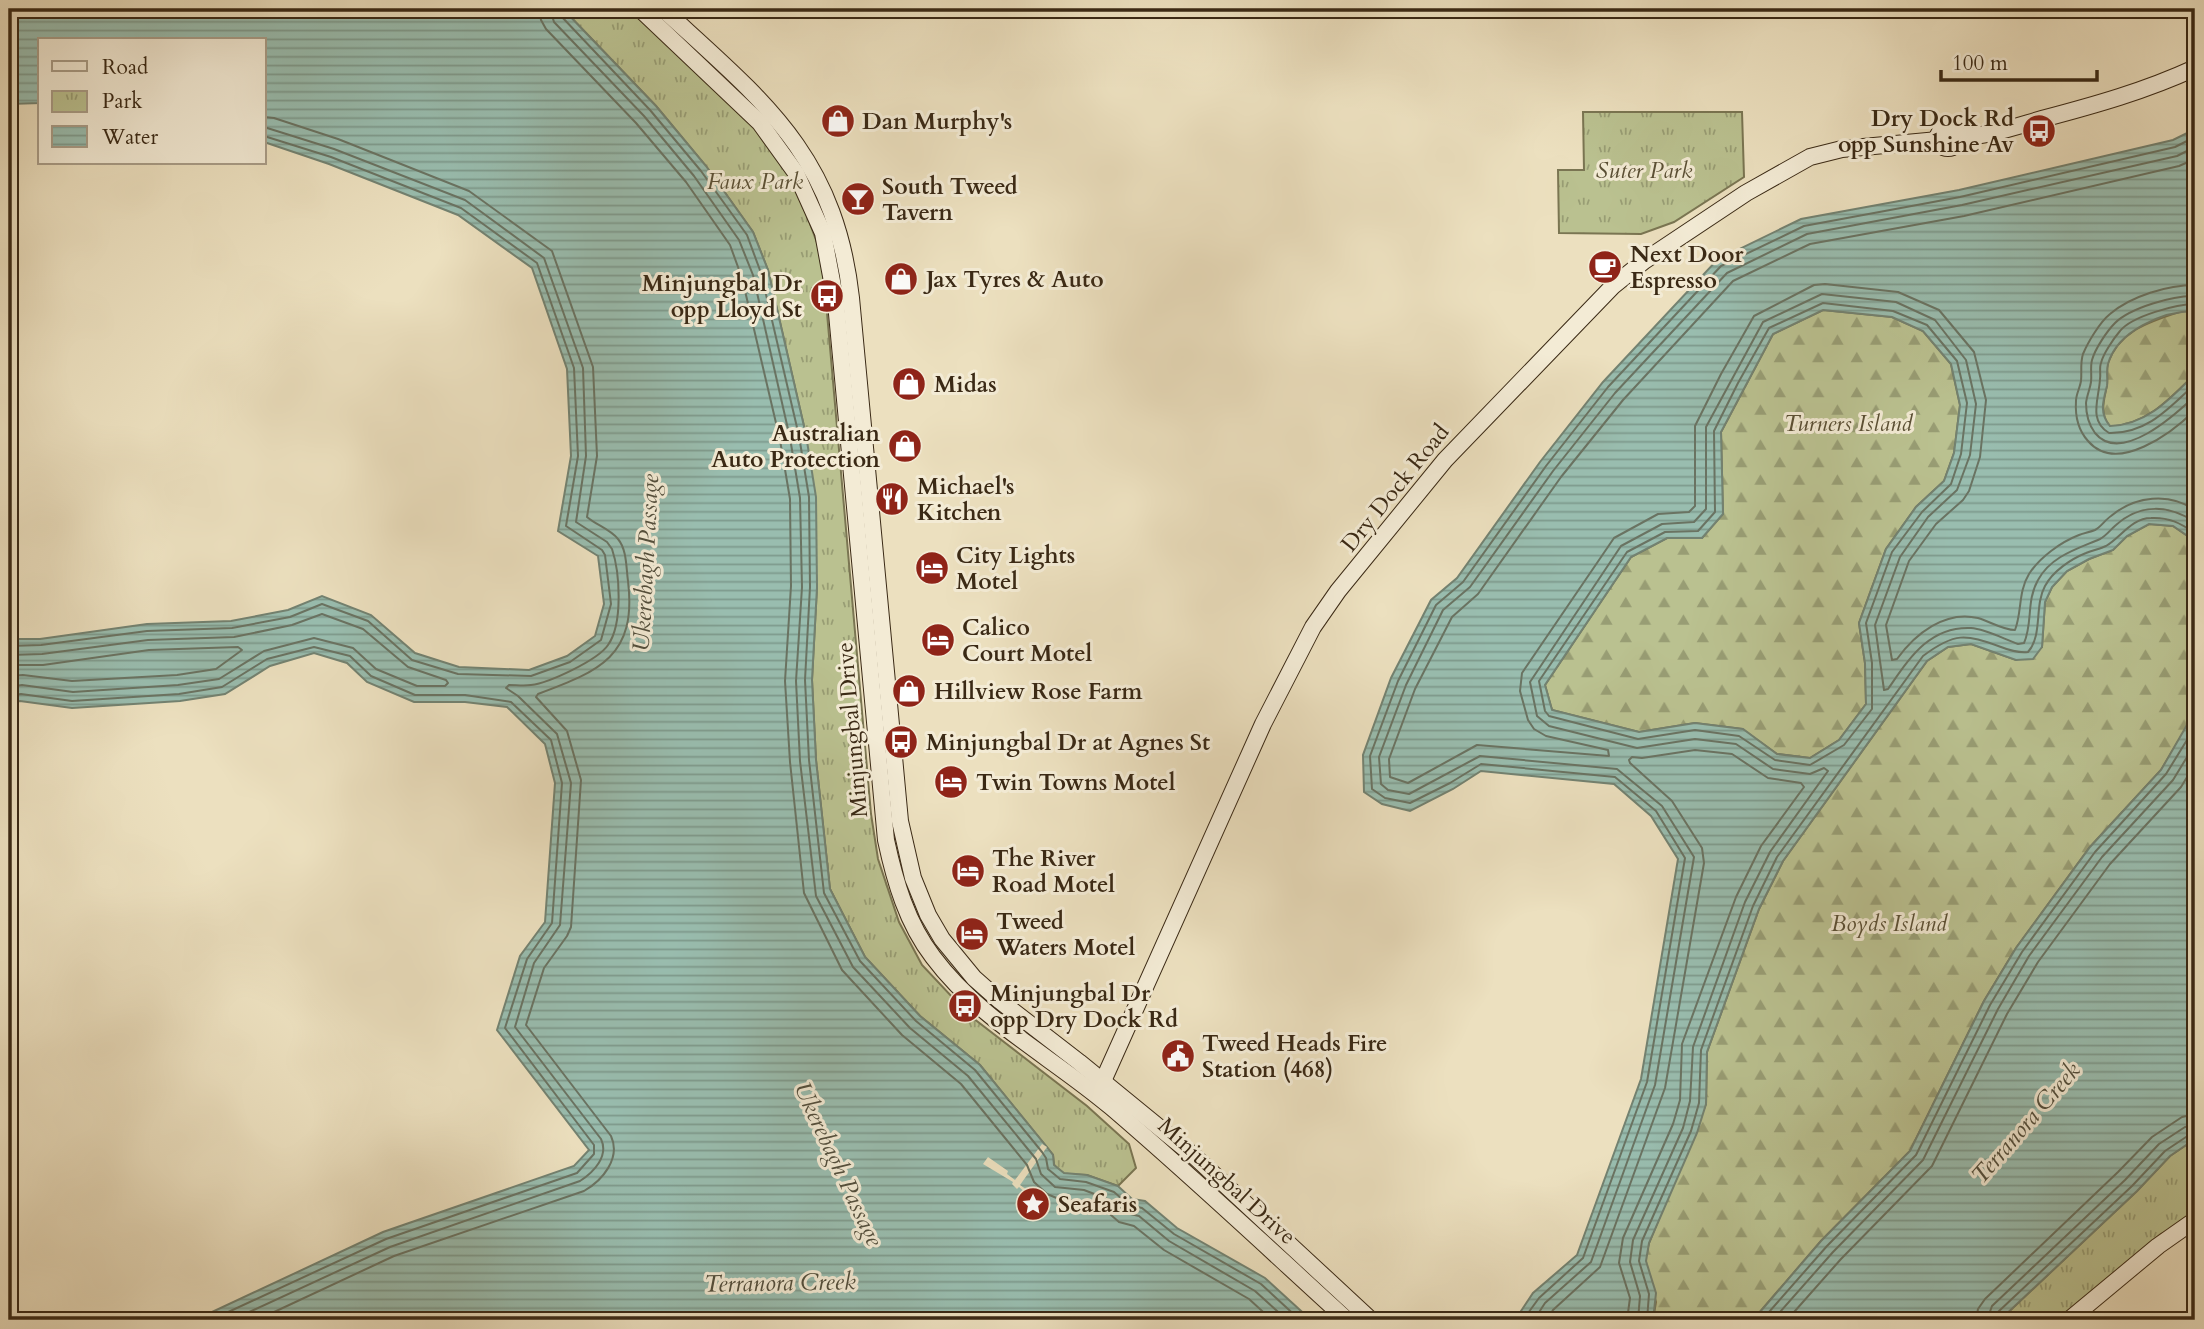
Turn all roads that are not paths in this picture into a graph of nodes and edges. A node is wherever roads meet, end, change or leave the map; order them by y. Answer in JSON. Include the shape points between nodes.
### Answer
{"nodes":[{"id":1,"x":640,"y":9,"type":"edge"},
{"id":2,"x":663,"y":9,"type":"edge"},
{"id":3,"x":2195,"y":68,"type":"edge"},
{"id":4,"x":1098,"y":1087,"type":"junction"},
{"id":5,"x":2195,"y":1220,"type":"edge"},
{"id":6,"x":2195,"y":1232,"type":"edge"},
{"id":7,"x":1347,"y":1320,"type":"edge"},
{"id":8,"x":1371,"y":1320,"type":"edge"},
{"id":9,"x":2069,"y":1320,"type":"edge"},
{"id":10,"x":2079,"y":1320,"type":"edge"}],
"edges":[{"from":1,"to":4,"type":"main road","name":"Minjungbal Drive","via":[[760,123],[796,173],[822,233],[835,296],[886,840],[902,901],[927,948],[963,992],[982,1010]]},
{"from":2,"to":4,"type":"main road","name":"Minjungbal Drive","via":[[788,130],[825,193],[845,254],[900,821],[920,898],[942,939],[974,978]]},
{"from":3,"to":4,"type":"main road","name":"Dry Dock Road","via":[[2122,98],[1979,136],[1958,138],[1954,130],[1945,128],[1938,140],[1822,153],[1746,193],[1613,286],[1445,460],[1338,591],[1301,646]]},
{"from":4,"to":7,"type":"main road","name":"Minjungbal Drive"},
{"from":4,"to":8,"type":"main road","name":"Minjungbal Drive","via":[[1194,1156]]},
{"from":5,"to":9,"type":"main road"},
{"from":6,"to":10,"type":"main road"}]}
